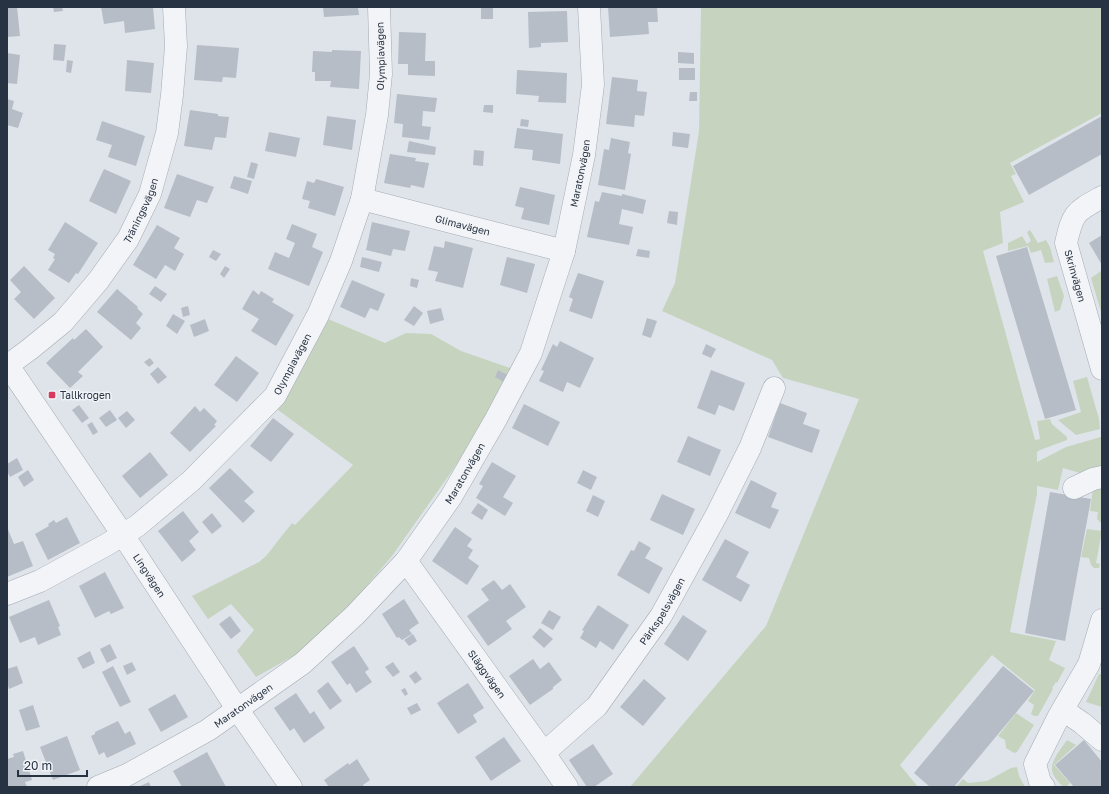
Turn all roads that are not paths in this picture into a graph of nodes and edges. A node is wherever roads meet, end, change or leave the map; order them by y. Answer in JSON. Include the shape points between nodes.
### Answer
{"nodes":[{"id":1,"x":174,"y":7,"type":"edge"},
{"id":2,"x":379,"y":7,"type":"edge"},
{"id":3,"x":589,"y":7,"type":"edge"},
{"id":4,"x":1102,"y":197,"type":"edge"},
{"id":5,"x":362,"y":199,"type":"junction"},
{"id":6,"x":564,"y":251,"type":"junction"},
{"id":7,"x":7,"y":365,"type":"edge"},
{"id":8,"x":1102,"y":369,"type":"edge"},
{"id":9,"x":774,"y":388,"type":"dead end"},
{"id":10,"x":1102,"y":477,"type":"edge"},
{"id":11,"x":1074,"y":488,"type":"dead end"},
{"id":12,"x":123,"y":535,"type":"junction"},
{"id":13,"x":406,"y":561,"type":"junction"},
{"id":14,"x":7,"y":594,"type":"edge"},
{"id":15,"x":1102,"y":620,"type":"edge"},
{"id":16,"x":238,"y":710,"type":"junction"},
{"id":17,"x":1063,"y":710,"type":"junction"},
{"id":18,"x":1102,"y":740,"type":"edge"},
{"id":19,"x":544,"y":753,"type":"junction"},
{"id":20,"x":98,"y":787,"type":"edge"},
{"id":21,"x":291,"y":787,"type":"edge"},
{"id":22,"x":567,"y":787,"type":"edge"},
{"id":23,"x":1044,"y":787,"type":"edge"}],
"edges":[{"from":1,"to":7,"type":"street","name":"Träningsvägen","via":[[176,46],[172,95],[166,133],[150,194],[128,239],[98,282],[63,322]]},
{"from":2,"to":5,"type":"street","name":"Olympiavägen","via":[[381,74],[377,115]]},
{"from":3,"to":6,"type":"street","name":"Maratonvägen","via":[[593,84],[584,154]]},
{"from":4,"to":8,"type":"street","name":"Skrinvägen","via":[[1074,216],[1066,243]]},
{"from":5,"to":6,"type":"street","name":"Glimavägen"},
{"from":5,"to":12,"type":"street","name":"Olympiavägen","via":[[341,261],[318,315],[275,396],[191,481]]},
{"from":6,"to":13,"type":"street","name":"Maratonvägen","via":[[531,353],[451,497]]},
{"from":7,"to":12,"type":"street","name":"Lingvägen"},
{"from":9,"to":19,"type":"street","name":"Pärkspelsvägen","via":[[750,448],[661,616],[597,706]]},
{"from":10,"to":11,"type":"street"},
{"from":12,"to":14,"type":"street","name":"Olympiavägen","via":[[40,581]]},
{"from":12,"to":16,"type":"street","name":"Lingvägen"},
{"from":13,"to":16,"type":"street","name":"Maratonvägen","via":[[303,663]]},
{"from":13,"to":19,"type":"street","name":"Släggvägen"},
{"from":15,"to":17,"type":"street","via":[[1089,664]]},
{"from":16,"to":20,"type":"street","name":"Maratonvägen","via":[[208,730],[127,775]]},
{"from":16,"to":21,"type":"street","name":"Lingvägen"},
{"from":17,"to":18,"type":"street"},
{"from":17,"to":23,"type":"street","via":[[1035,764]]},
{"from":19,"to":22,"type":"street","name":"Släggvägen"}]}
